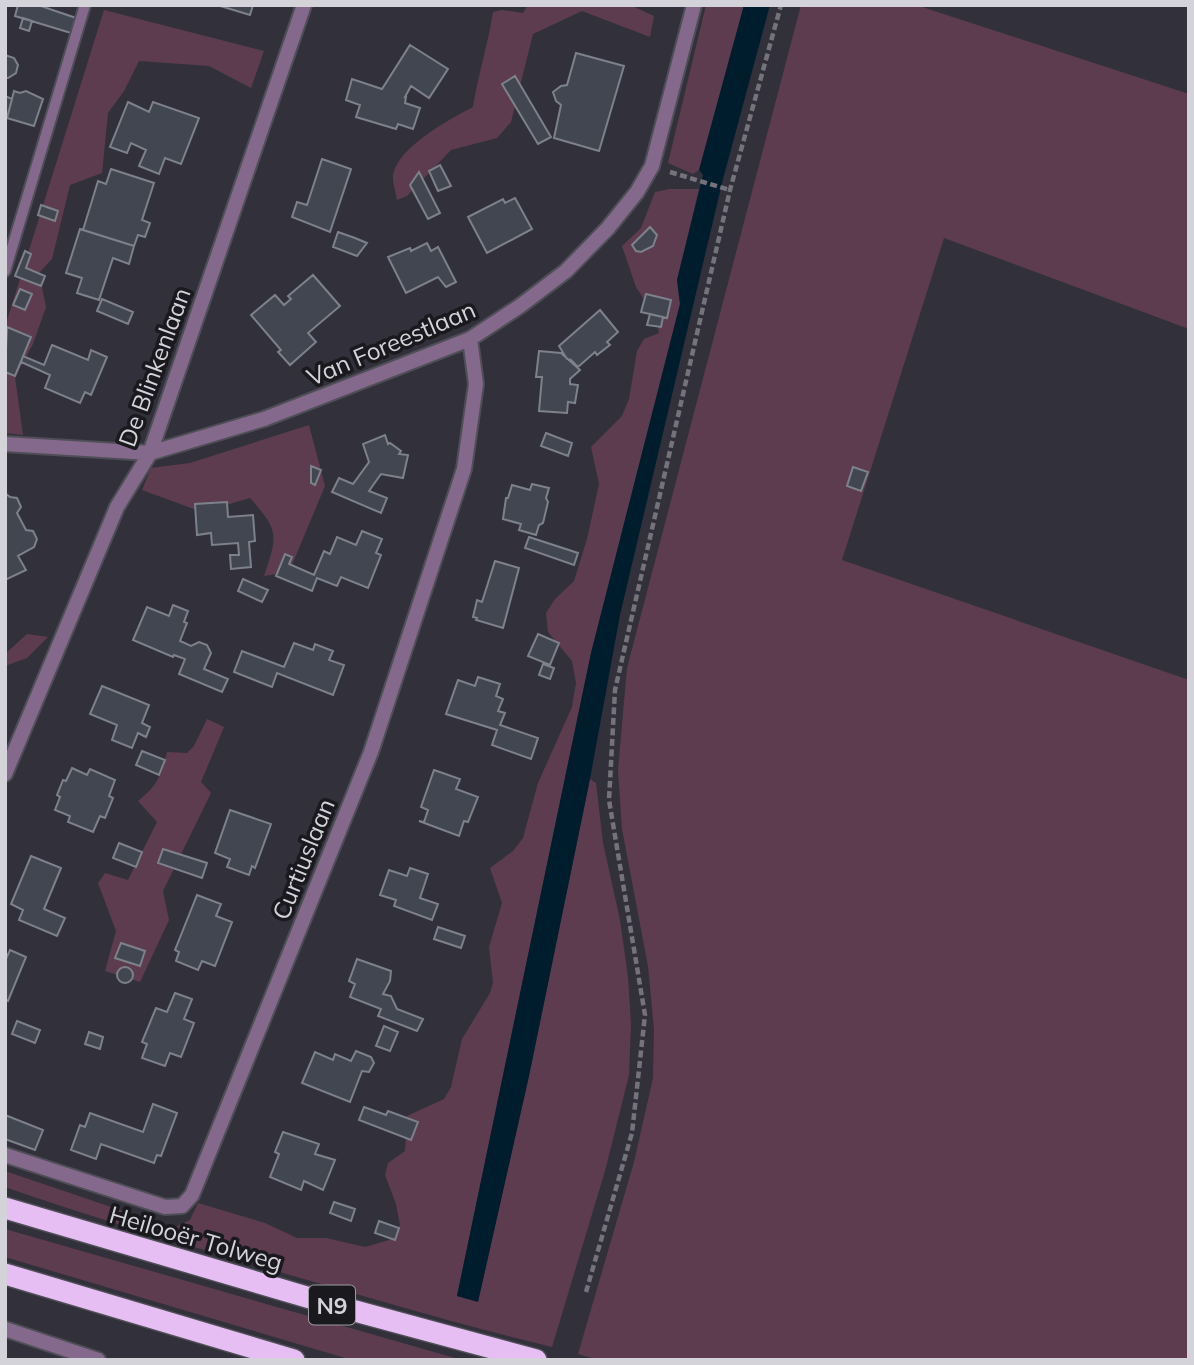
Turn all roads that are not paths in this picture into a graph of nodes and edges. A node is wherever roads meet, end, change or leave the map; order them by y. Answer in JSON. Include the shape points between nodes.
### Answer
{"nodes":[{"id":1,"x":85,"y":5,"type":"edge"},
{"id":2,"x":304,"y":5,"type":"edge"},
{"id":3,"x":694,"y":5,"type":"edge"},
{"id":4,"x":5,"y":271,"type":"edge"},
{"id":5,"x":470,"y":339,"type":"junction"},
{"id":6,"x":5,"y":444,"type":"edge"},
{"id":7,"x":149,"y":453,"type":"junction"},
{"id":8,"x":5,"y":774,"type":"edge"},
{"id":9,"x":5,"y":1155,"type":"edge"},
{"id":10,"x":5,"y":1208,"type":"edge"},
{"id":11,"x":5,"y":1274,"type":"edge"},
{"id":12,"x":5,"y":1329,"type":"edge"},
{"id":13,"x":98,"y":1360,"type":"edge"},
{"id":14,"x":294,"y":1360,"type":"edge"},
{"id":15,"x":536,"y":1360,"type":"edge"}],
"edges":[{"from":1,"to":4,"type":"lane"},
{"from":2,"to":7,"type":"street","name":"De Blinkenlaan"},
{"from":3,"to":5,"type":"street","name":"Van Foreestlaan","via":[[652,166],[637,192],[566,271]]},
{"from":5,"to":7,"type":"street","name":"Van Foreestlaan","via":[[264,419]]},
{"from":5,"to":9,"type":"street","name":"Curtiuslaan","via":[[476,384],[464,468],[370,752],[192,1195],[182,1206],[166,1207]]},
{"from":6,"to":7,"type":"street","name":"Van Foreestlaan"},
{"from":7,"to":8,"type":"street","name":"De Blinkenlaan","via":[[117,507]]},
{"from":10,"to":15,"type":"highway","name":"Heilooër Tolweg","number":"N9"},
{"from":11,"to":14,"type":"highway"},
{"from":12,"to":13,"type":"street"}]}
